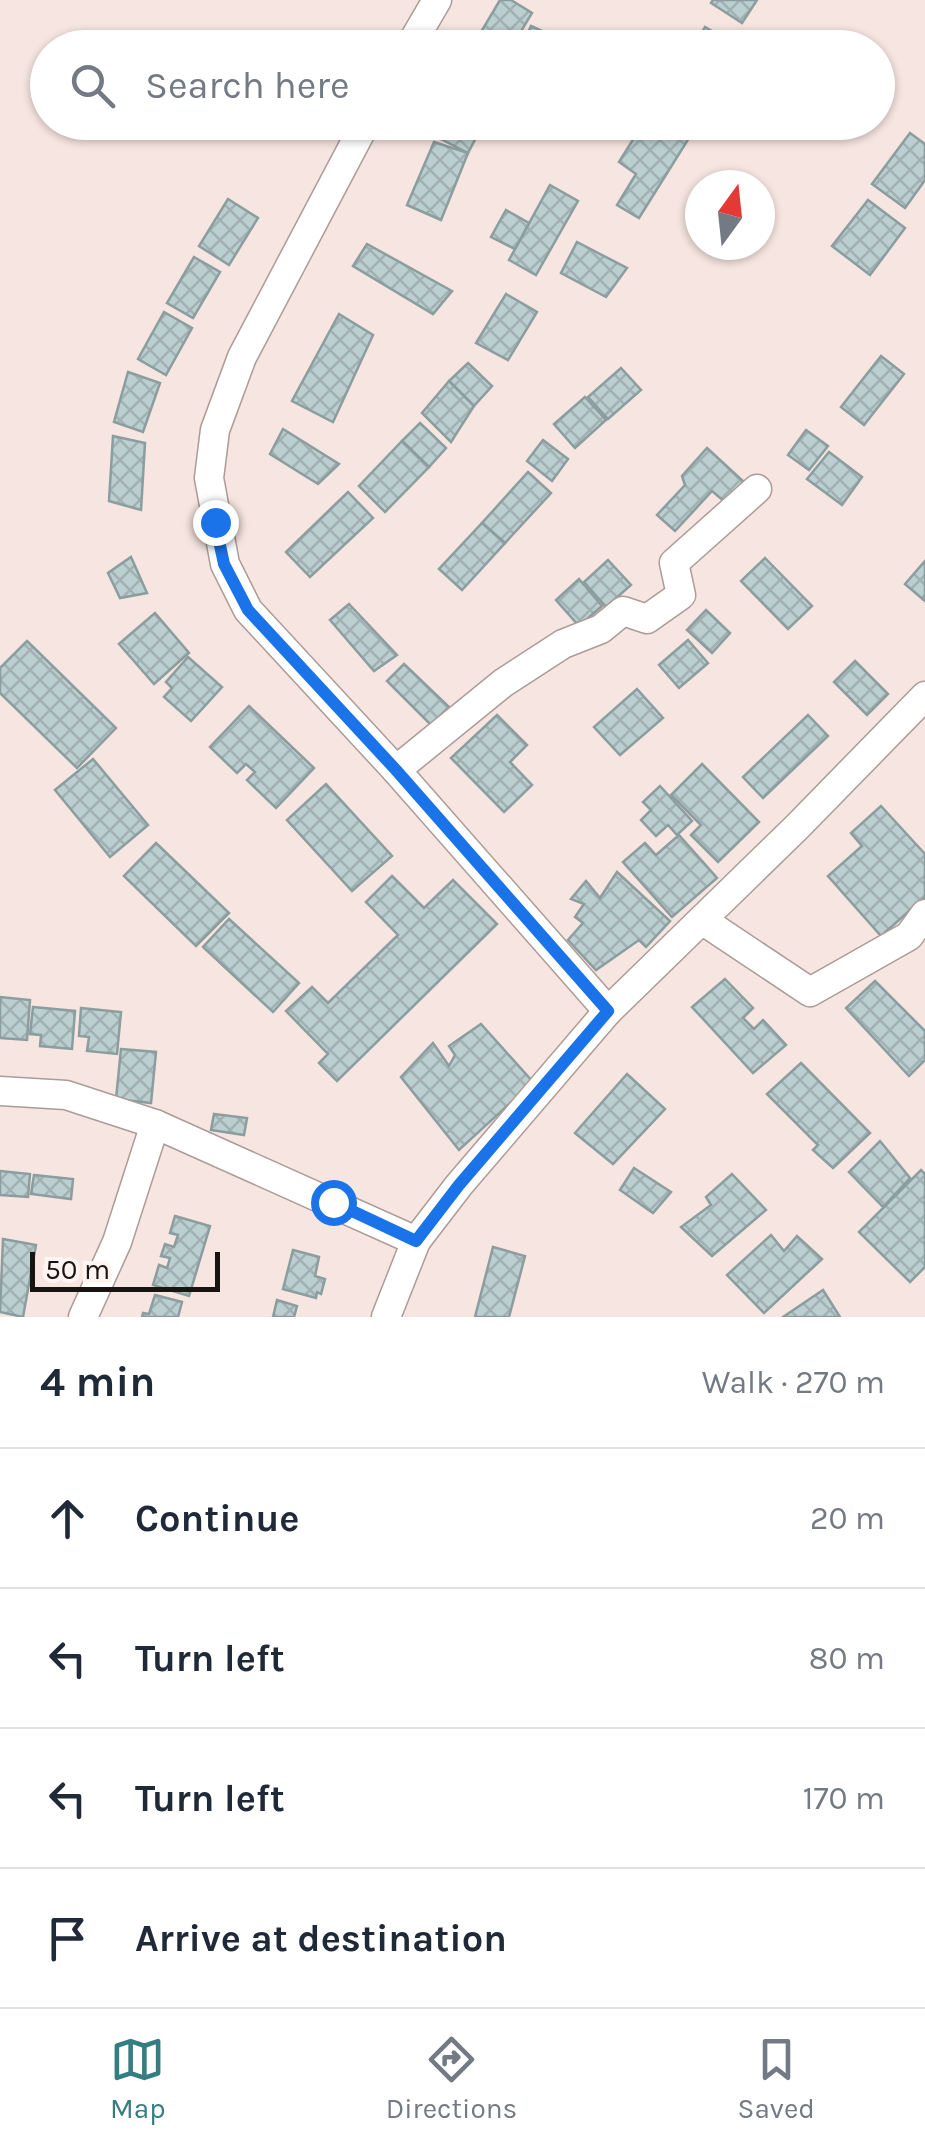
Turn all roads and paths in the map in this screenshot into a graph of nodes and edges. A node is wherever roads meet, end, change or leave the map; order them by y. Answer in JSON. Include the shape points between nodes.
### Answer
{"nodes":[{"id":1,"x":437,"y":0,"type":"edge"},
{"id":2,"x":420,"y":30,"type":"edge"},
{"id":3,"x":357,"y":140,"type":"edge"},
{"id":4,"x":757,"y":489,"type":"dead end"},
{"id":5,"x":925,"y":696,"type":"edge"},
{"id":6,"x":396,"y":770,"type":"junction"},
{"id":7,"x":925,"y":914,"type":"edge"},
{"id":8,"x":702,"y":920,"type":"junction"},
{"id":9,"x":608,"y":1011,"type":"junction"},
{"id":10,"x":0,"y":1092,"type":"edge"},
{"id":11,"x":154,"y":1124,"type":"junction"},
{"id":12,"x":416,"y":1241,"type":"junction"},
{"id":13,"x":83,"y":1317,"type":"edge"},
{"id":14,"x":386,"y":1317,"type":"edge"}],
"edges":[{"from":1,"to":2,"type":"street"},
{"from":3,"to":6,"type":"street","via":[[242,357],[216,430],[209,478],[224,564],[248,610]]},
{"from":4,"to":6,"type":"street","via":[[674,564],[681,594],[647,619],[624,611],[602,629],[562,644],[502,683]]},
{"from":5,"to":8,"type":"street"},
{"from":6,"to":9,"type":"street"},
{"from":7,"to":8,"type":"street","via":[[908,936],[810,992]]},
{"from":8,"to":9,"type":"street"},
{"from":9,"to":12,"type":"street"},
{"from":10,"to":11,"type":"street","via":[[66,1095]]},
{"from":11,"to":12,"type":"street"},
{"from":11,"to":13,"type":"street","via":[[117,1242]]},
{"from":12,"to":14,"type":"street"}]}
